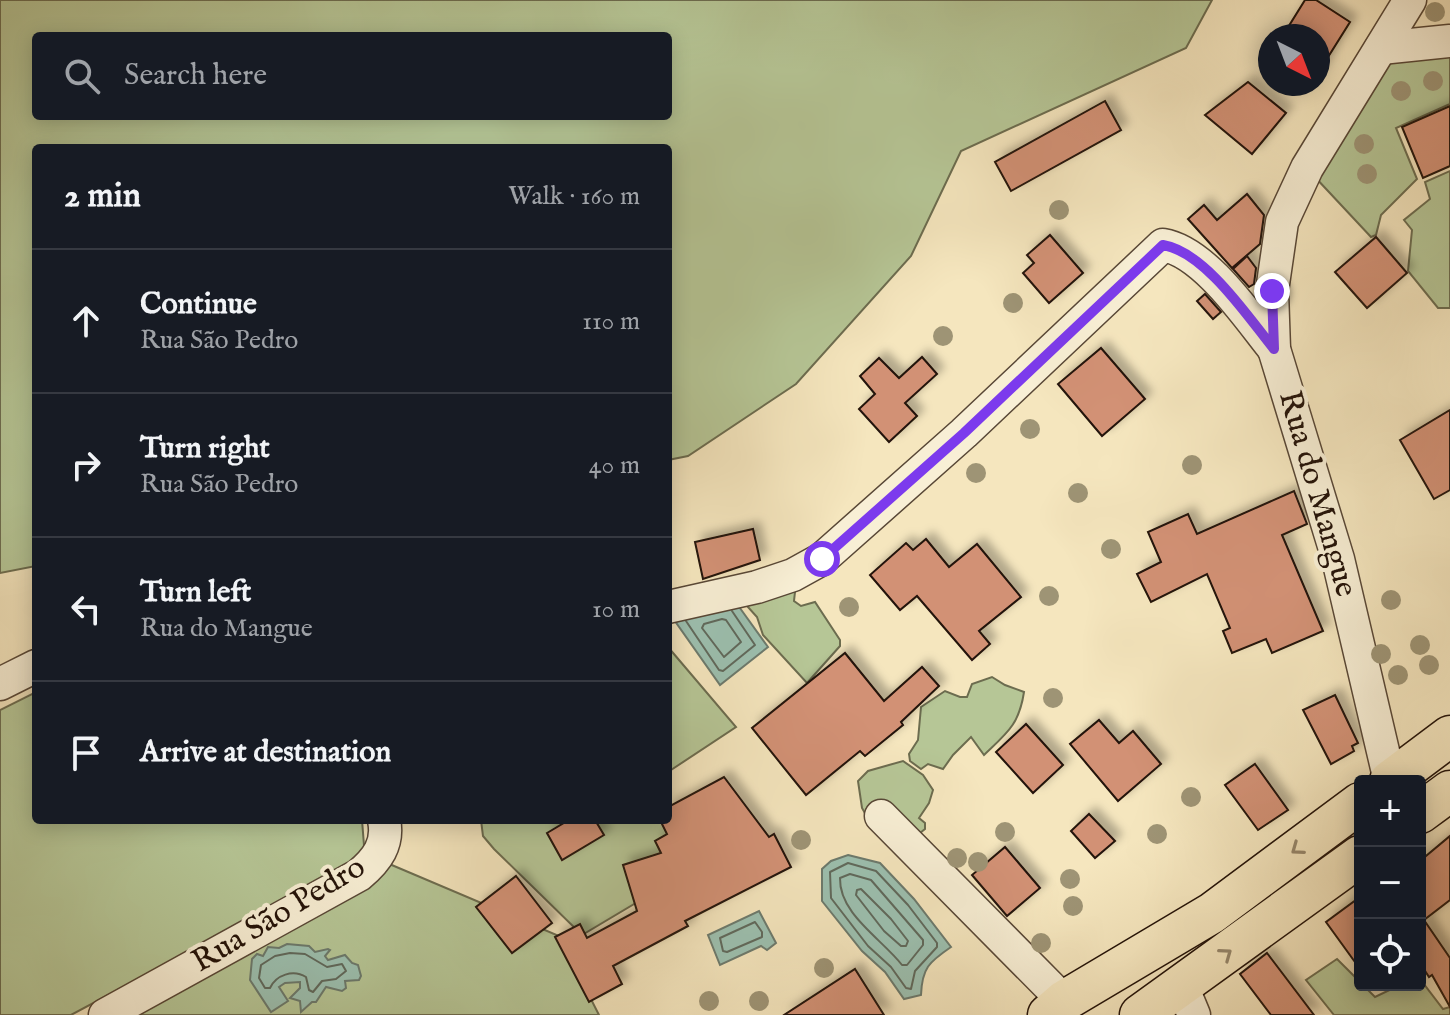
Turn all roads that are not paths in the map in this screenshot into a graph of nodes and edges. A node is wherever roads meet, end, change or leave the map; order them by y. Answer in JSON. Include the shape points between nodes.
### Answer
{"nodes":[{"id":1,"x":1410,"y":0,"type":"edge"},
{"id":2,"x":1450,"y":41,"type":"edge"},
{"id":3,"x":1381,"y":48,"type":"junction"},
{"id":4,"x":1274,"y":349,"type":"junction"},
{"id":5,"x":672,"y":606,"type":"edge"},
{"id":6,"x":32,"y":668,"type":"edge"},
{"id":7,"x":0,"y":684,"type":"edge"},
{"id":8,"x":1450,"y":736,"type":"edge"},
{"id":9,"x":1389,"y":775,"type":"edge"},
{"id":10,"x":1398,"y":775,"type":"edge"},
{"id":11,"x":1450,"y":791,"type":"edge"},
{"id":12,"x":1354,"y":807,"type":"edge"},
{"id":13,"x":1426,"y":809,"type":"edge"},
{"id":14,"x":881,"y":816,"type":"dead end"},
{"id":15,"x":385,"y":824,"type":"edge"},
{"id":16,"x":1354,"y":861,"type":"edge"},
{"id":17,"x":1188,"y":1000,"type":"edge"},
{"id":18,"x":1056,"y":1008,"type":"edge"},
{"id":19,"x":105,"y":1015,"type":"edge"},
{"id":20,"x":1140,"y":1015,"type":"edge"}],
"edges":[{"from":1,"to":3,"type":"street","name":"Rua do Mangue"},
{"from":2,"to":3,"type":"street"},
{"from":3,"to":4,"type":"street","name":"Rua do Mangue","via":[[1307,168],[1282,222],[1272,291]]},
{"from":4,"to":5,"type":"street","via":[[1202,266],[1163,245],[822,559],[757,587]]},
{"from":4,"to":9,"type":"street","name":"Rua do Mangue","via":[[1338,559]]},
{"from":6,"to":7,"type":"street"},
{"from":8,"to":10,"type":"main road"},
{"from":11,"to":13,"type":"main road"},
{"from":12,"to":18,"type":"main road","one_way":true,"via":[[1212,913]]},
{"from":14,"to":18,"type":"street"},
{"from":15,"to":19,"type":"street","name":"Rua São Pedro","via":[[382,848],[359,875]]},
{"from":17,"to":16,"type":"main road","one_way":true},
{"from":17,"to":20,"type":"main road"}]}
